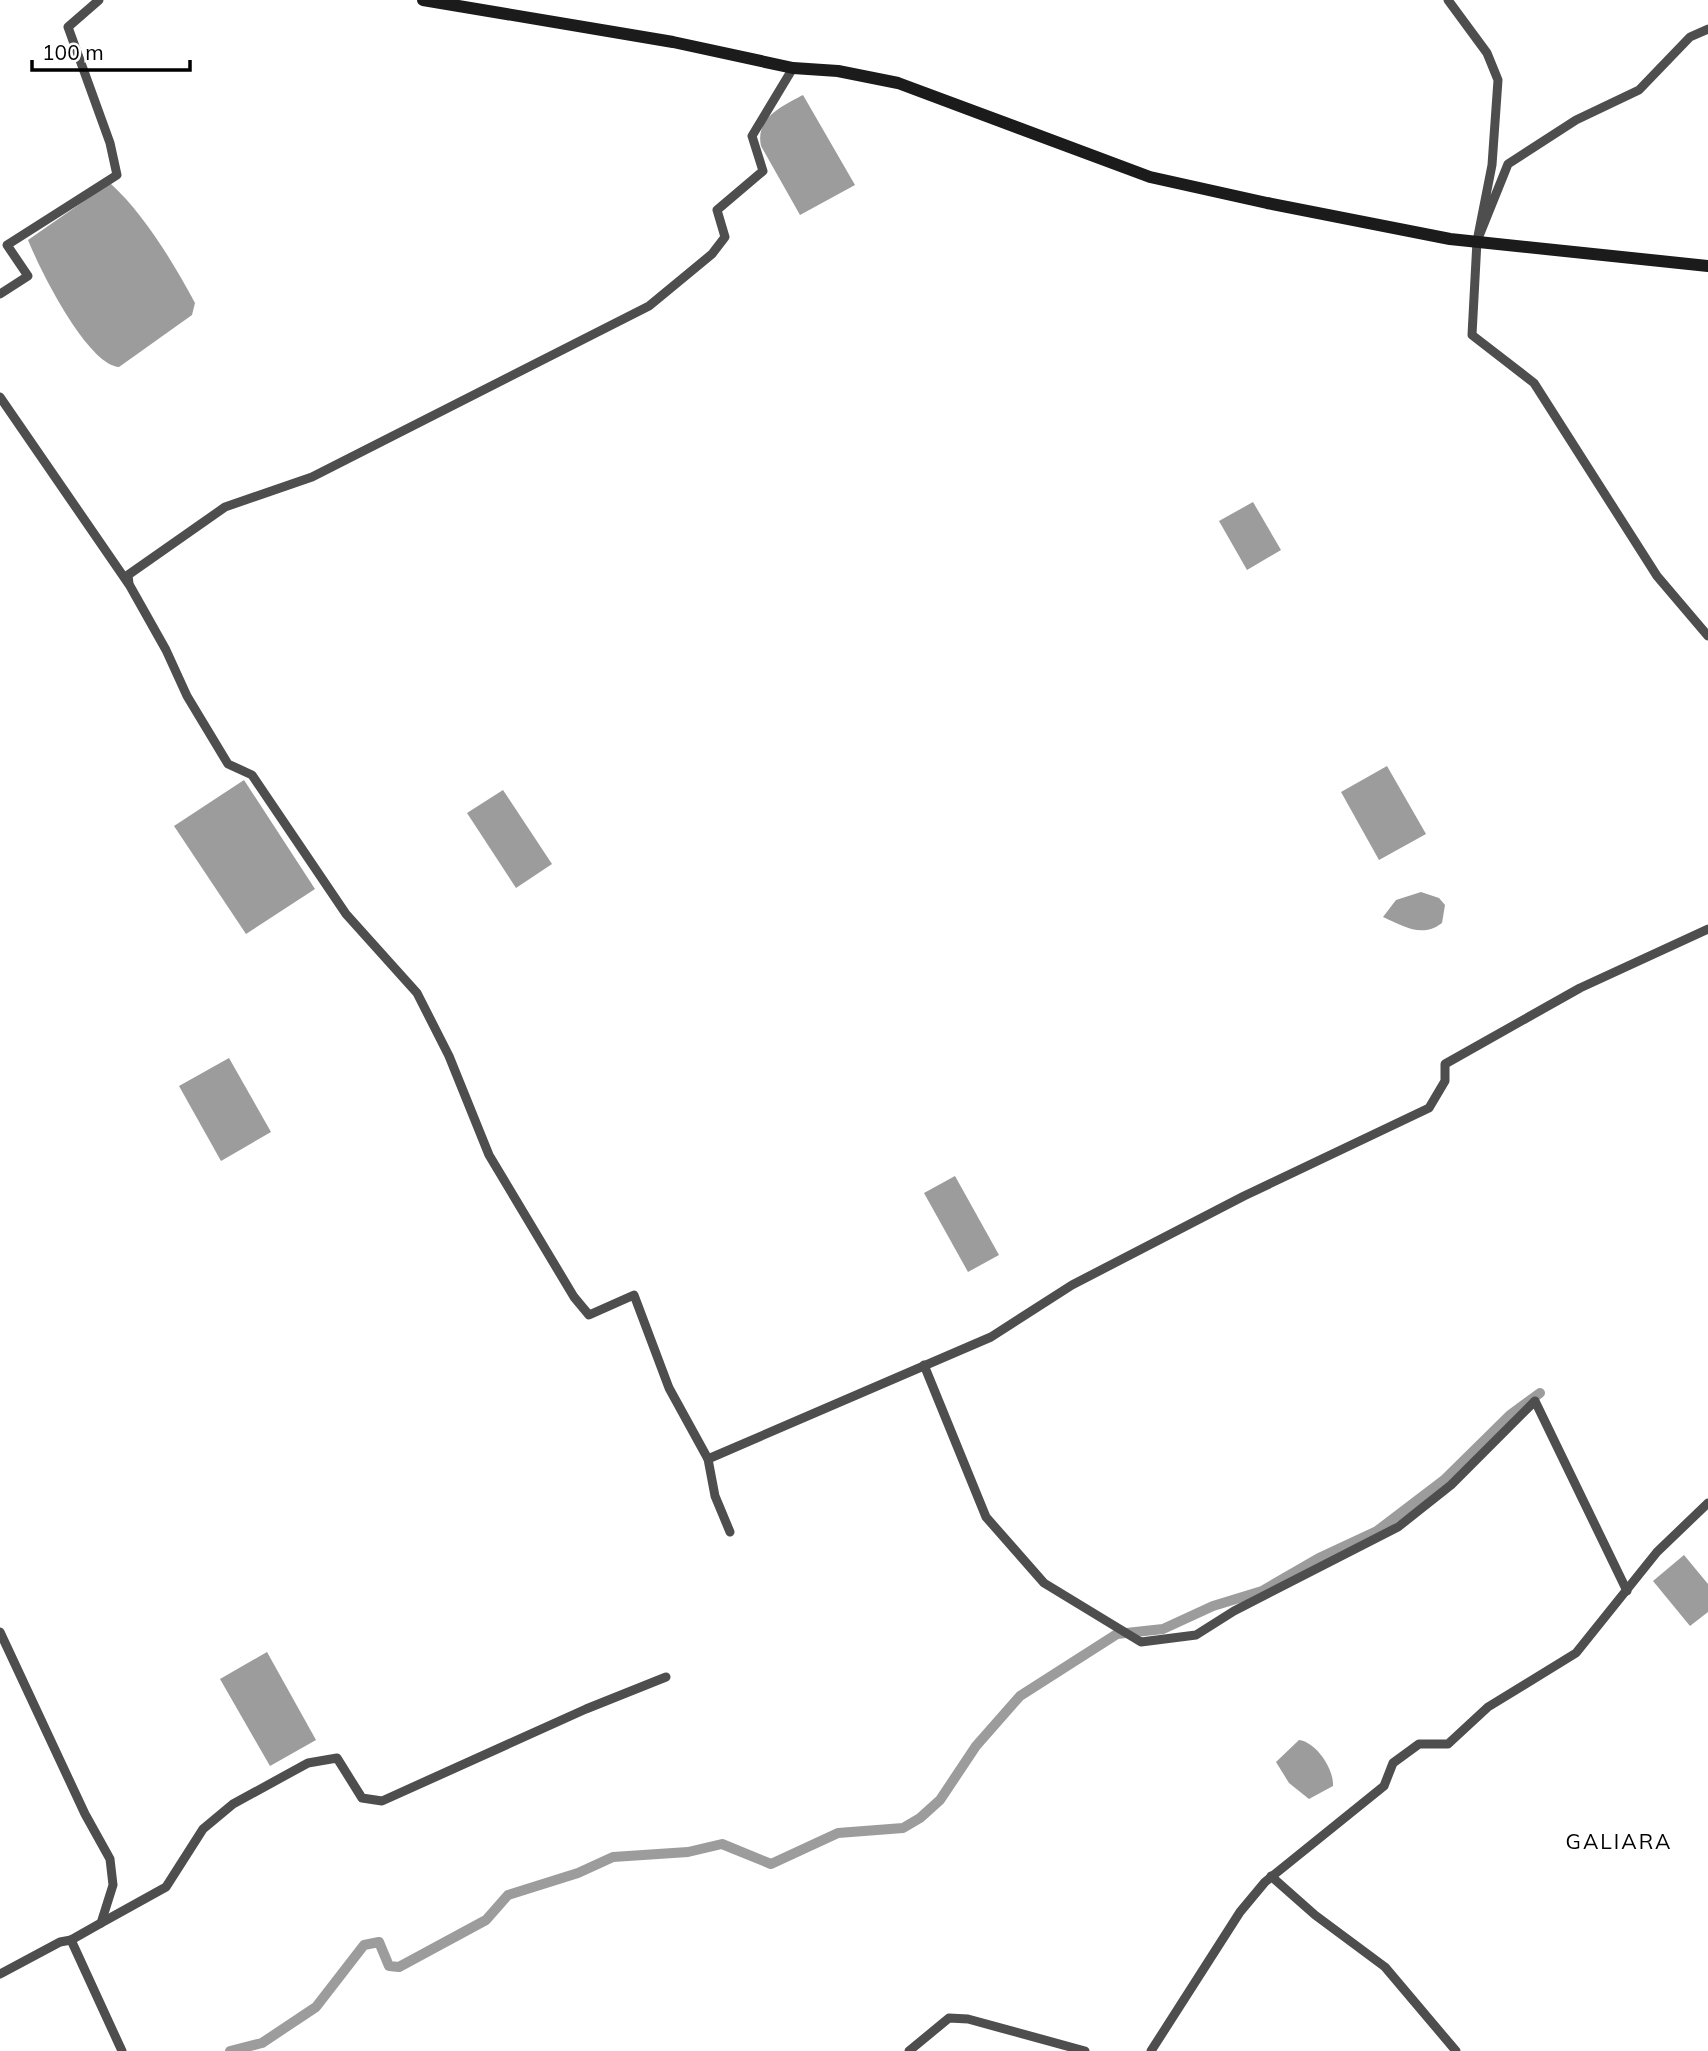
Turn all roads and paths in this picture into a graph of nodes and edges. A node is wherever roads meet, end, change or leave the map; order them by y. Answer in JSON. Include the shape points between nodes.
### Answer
{"nodes":[{"id":1,"x":99,"y":0,"type":"edge"},
{"id":2,"x":423,"y":0,"type":"edge"},
{"id":3,"x":1448,"y":0,"type":"edge"},
{"id":4,"x":1708,"y":29,"type":"edge"},
{"id":5,"x":793,"y":68,"type":"junction"},
{"id":6,"x":1476,"y":241,"type":"junction"},
{"id":7,"x":1708,"y":267,"type":"edge"},
{"id":8,"x":0,"y":294,"type":"edge"},
{"id":9,"x":0,"y":397,"type":"edge"},
{"id":10,"x":130,"y":586,"type":"junction"},
{"id":11,"x":1708,"y":636,"type":"edge"},
{"id":12,"x":1708,"y":929,"type":"edge"},
{"id":13,"x":924,"y":1365,"type":"junction"},
{"id":14,"x":708,"y":1459,"type":"junction"},
{"id":15,"x":1708,"y":1503,"type":"edge"},
{"id":16,"x":730,"y":1532,"type":"dead end"},
{"id":17,"x":1627,"y":1591,"type":"junction"},
{"id":18,"x":0,"y":1632,"type":"edge"},
{"id":19,"x":666,"y":1677,"type":"dead end"},
{"id":20,"x":1271,"y":1877,"type":"junction"},
{"id":21,"x":101,"y":1923,"type":"junction"},
{"id":22,"x":71,"y":1940,"type":"junction"},
{"id":23,"x":0,"y":1974,"type":"edge"},
{"id":24,"x":122,"y":2051,"type":"edge"},
{"id":25,"x":909,"y":2051,"type":"edge"},
{"id":26,"x":1085,"y":2051,"type":"edge"},
{"id":27,"x":1151,"y":2051,"type":"edge"},
{"id":28,"x":1456,"y":2051,"type":"edge"}],
"edges":[{"from":1,"to":8,"type":"street","via":[[68,27],[117,175],[7,245],[28,275]]},
{"from":2,"to":5,"type":"main road","via":[[673,42]]},
{"from":3,"to":6,"type":"street","via":[[1487,53],[1498,80],[1492,164]]},
{"from":4,"to":6,"type":"street","via":[[1690,37],[1639,90],[1576,120],[1508,164]]},
{"from":5,"to":6,"type":"main road","via":[[898,83],[1150,177]]},
{"from":5,"to":10,"type":"street","via":[[752,136],[763,171],[717,210],[725,237],[712,254],[649,306],[312,477],[225,508],[128,575]]},
{"from":6,"to":7,"type":"main road"},
{"from":6,"to":11,"type":"street","via":[[1472,335],[1534,383],[1657,576]]},
{"from":9,"to":10,"type":"street"},
{"from":10,"to":14,"type":"street","via":[[228,764],[252,775],[346,914],[417,993],[449,1056],[489,1155],[574,1297],[589,1315],[634,1296],[669,1388]]},
{"from":12,"to":13,"type":"street","via":[[1580,988],[1445,1064],[1445,1081],[1429,1108],[1244,1196],[1072,1285],[990,1337]]},
{"from":13,"to":14,"type":"street"},
{"from":13,"to":17,"type":"street","via":[[986,1517],[1044,1583],[1141,1642],[1196,1635],[1398,1527],[1451,1485],[1535,1401]]},
{"from":14,"to":16,"type":"street","via":[[715,1496]]},
{"from":15,"to":17,"type":"street","via":[[1657,1552]]},
{"from":17,"to":20,"type":"street","via":[[1576,1653],[1488,1707],[1448,1744],[1419,1744],[1394,1763],[1384,1786]]},
{"from":18,"to":21,"type":"street","via":[[110,1859],[113,1885]]},
{"from":19,"to":21,"type":"street","via":[[382,1801],[362,1798],[337,1758],[308,1763],[233,1804],[203,1829],[166,1887]]},
{"from":20,"to":27,"type":"street","via":[[1240,1912]]},
{"from":20,"to":28,"type":"street","via":[[1385,1967]]},
{"from":21,"to":22,"type":"street"},
{"from":22,"to":23,"type":"street"},
{"from":22,"to":24,"type":"street"},
{"from":25,"to":26,"type":"street","via":[[949,2018],[968,2019]]}]}
